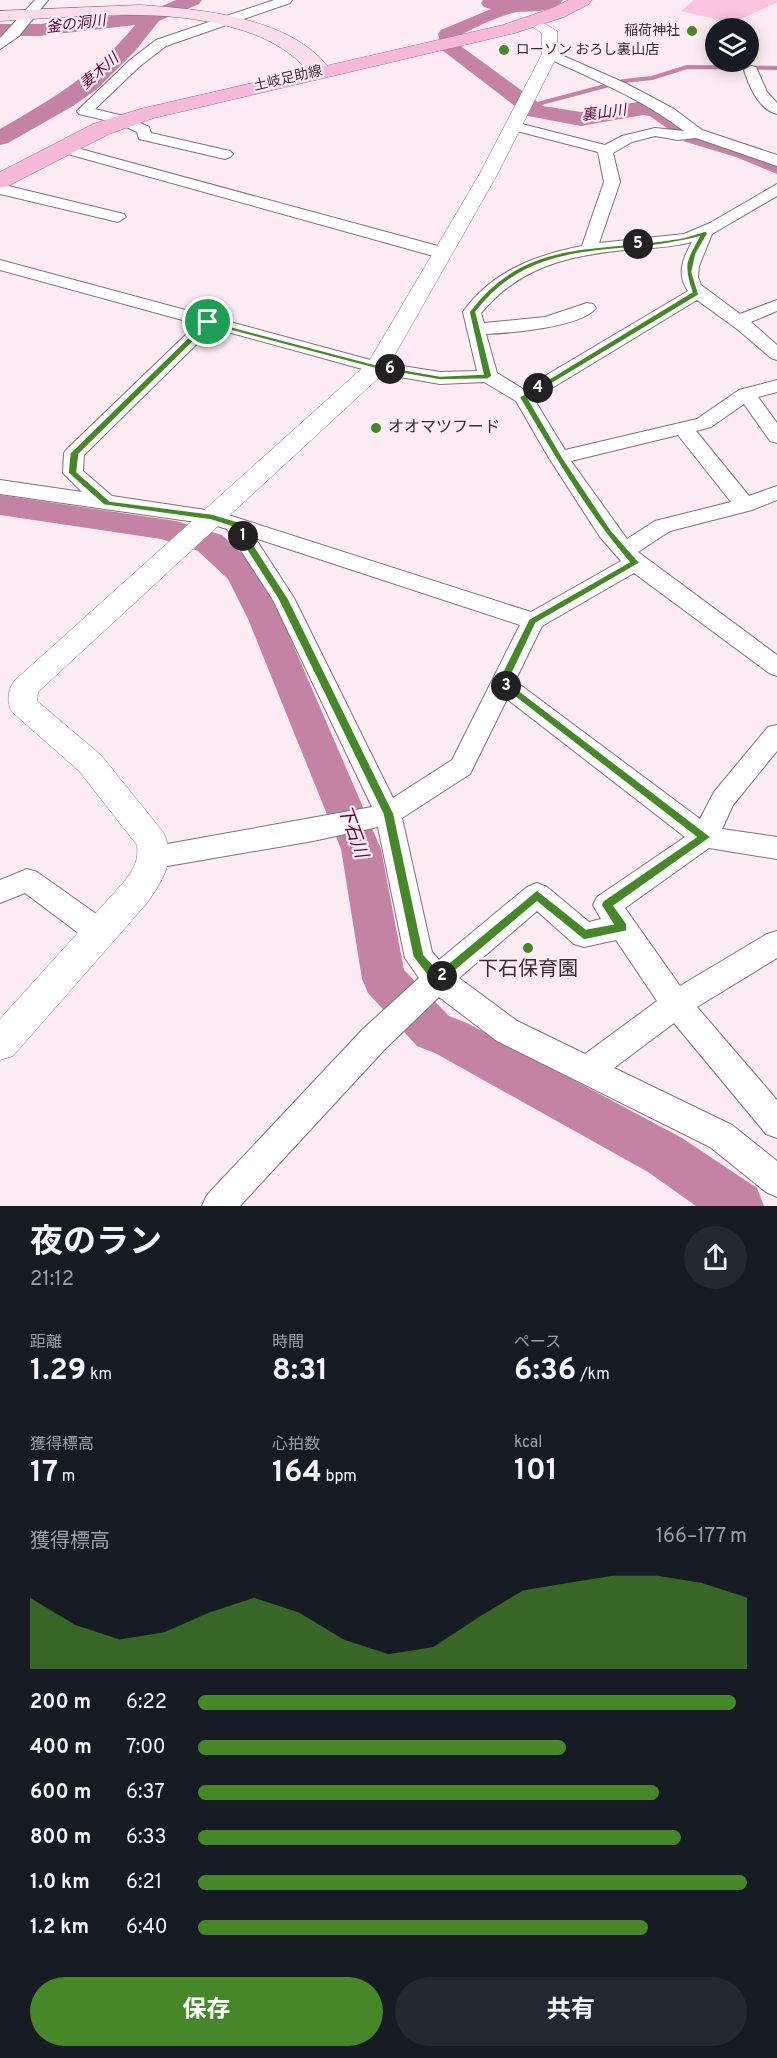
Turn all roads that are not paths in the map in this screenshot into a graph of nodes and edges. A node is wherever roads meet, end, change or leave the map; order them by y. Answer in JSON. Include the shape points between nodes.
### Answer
{"nodes":[{"id":1,"x":42,"y":0,"type":"edge"},
{"id":2,"x":286,"y":0,"type":"edge"},
{"id":3,"x":583,"y":0,"type":"edge"},
{"id":4,"x":30,"y":14,"type":"junction"},
{"id":5,"x":0,"y":16,"type":"edge"},
{"id":6,"x":229,"y":19,"type":"junction"},
{"id":7,"x":533,"y":22,"type":"junction"},
{"id":8,"x":0,"y":45,"type":"edge"},
{"id":9,"x":550,"y":54,"type":"junction"},
{"id":10,"x":322,"y":72,"type":"junction"},
{"id":11,"x":752,"y":72,"type":"edge"},
{"id":12,"x":777,"y":110,"type":"edge"},
{"id":13,"x":522,"y":111,"type":"junction"},
{"id":14,"x":123,"y":120,"type":"junction"},
{"id":15,"x":697,"y":133,"type":"junction"},
{"id":16,"x":62,"y":148,"type":"junction"},
{"id":17,"x":605,"y":149,"type":"junction"},
{"id":18,"x":225,"y":154,"type":"dead end"},
{"id":19,"x":777,"y":161,"type":"edge"},
{"id":20,"x":0,"y":182,"type":"edge"},
{"id":21,"x":0,"y":189,"type":"edge"},
{"id":22,"x":777,"y":189,"type":"edge"},
{"id":23,"x":118,"y":217,"type":"dead end"},
{"id":24,"x":705,"y":233,"type":"junction"},
{"id":25,"x":590,"y":248,"type":"junction"},
{"id":26,"x":443,"y":253,"type":"junction"},
{"id":27,"x":0,"y":265,"type":"edge"},
{"id":28,"x":696,"y":293,"type":"junction"},
{"id":29,"x":777,"y":305,"type":"edge"},
{"id":30,"x":587,"y":308,"type":"dead end"},
{"id":31,"x":739,"y":321,"type":"junction"},
{"id":32,"x":208,"y":322,"type":"junction"},
{"id":33,"x":476,"y":329,"type":"junction"},
{"id":34,"x":777,"y":354,"type":"edge"},
{"id":35,"x":377,"y":367,"type":"junction"},
{"id":36,"x":488,"y":376,"type":"junction"},
{"id":37,"x":777,"y":386,"type":"edge"},
{"id":38,"x":746,"y":394,"type":"junction"},
{"id":39,"x":523,"y":397,"type":"junction"},
{"id":40,"x":683,"y":428,"type":"junction"},
{"id":41,"x":777,"y":437,"type":"edge"},
{"id":42,"x":559,"y":458,"type":"junction"},
{"id":43,"x":0,"y":487,"type":"edge"},
{"id":44,"x":777,"y":493,"type":"edge"},
{"id":45,"x":107,"y":503,"type":"junction"},
{"id":46,"x":745,"y":505,"type":"junction"},
{"id":47,"x":224,"y":521,"type":"junction"},
{"id":48,"x":630,"y":557,"type":"junction"},
{"id":49,"x":532,"y":621,"type":"junction"},
{"id":50,"x":777,"y":667,"type":"edge"},
{"id":51,"x":502,"y":683,"type":"junction"},
{"id":52,"x":777,"y":734,"type":"edge"},
{"id":53,"x":388,"y":814,"type":"junction"},
{"id":54,"x":705,"y":837,"type":"junction"},
{"id":55,"x":777,"y":848,"type":"edge"},
{"id":56,"x":156,"y":856,"type":"junction"},
{"id":57,"x":0,"y":892,"type":"edge"},
{"id":58,"x":622,"y":927,"type":"junction"},
{"id":59,"x":99,"y":932,"type":"junction"},
{"id":60,"x":777,"y":943,"type":"edge"},
{"id":61,"x":438,"y":979,"type":"junction"},
{"id":62,"x":675,"y":1004,"type":"junction"},
{"id":63,"x":0,"y":1044,"type":"edge"},
{"id":64,"x":587,"y":1071,"type":"junction"},
{"id":65,"x":777,"y":1123,"type":"edge"},
{"id":66,"x":777,"y":1181,"type":"edge"},
{"id":67,"x":218,"y":1206,"type":"edge"}],
"edges":[{"from":1,"to":4,"type":"street"},
{"from":2,"to":6,"type":"street"},
{"from":3,"to":7,"type":"main road","name":"土岐足助線"},
{"from":4,"to":5,"type":"main road"},
{"from":4,"to":6,"type":"main road","via":[[148,9]]},
{"from":4,"to":8,"type":"street"},
{"from":6,"to":10,"type":"main road","via":[[274,35]]},
{"from":6,"to":14,"type":"street","via":[[161,43],[84,111]]},
{"from":7,"to":9,"type":"street","via":[[549,31]]},
{"from":7,"to":10,"type":"main road","name":"土岐足助線"},
{"from":9,"to":13,"type":"street"},
{"from":9,"to":15,"type":"street","via":[[660,107]]},
{"from":10,"to":14,"type":"main road","name":"土岐足助線"},
{"from":11,"to":12,"type":"street","via":[[756,88]]},
{"from":13,"to":17,"type":"street"},
{"from":13,"to":26,"type":"street"},
{"from":14,"to":16,"type":"main road","name":"土岐足助線"},
{"from":14,"to":18,"type":"street","via":[[144,130],[144,136]]},
{"from":15,"to":17,"type":"street","via":[[678,136],[655,132]]},
{"from":15,"to":19,"type":"street"},
{"from":16,"to":20,"type":"main road","name":"土岐足助線"},
{"from":16,"to":26,"type":"street"},
{"from":17,"to":25,"type":"street","via":[[612,182]]},
{"from":21,"to":23,"type":"street"},
{"from":22,"to":24,"type":"street"},
{"from":24,"to":25,"type":"street","via":[[675,241]]},
{"from":24,"to":28,"type":"street","via":[[692,254],[688,272]]},
{"from":25,"to":33,"type":"street","via":[[551,257],[515,272],[483,297],[472,312]]},
{"from":26,"to":35,"type":"street"},
{"from":27,"to":32,"type":"street"},
{"from":28,"to":31,"type":"street"},
{"from":28,"to":39,"type":"street"},
{"from":29,"to":31,"type":"street"},
{"from":30,"to":33,"type":"street","via":[[531,327]]},
{"from":31,"to":34,"type":"street"},
{"from":32,"to":35,"type":"street"},
{"from":32,"to":45,"type":"street","via":[[74,453],[73,473]]},
{"from":33,"to":36,"type":"street"},
{"from":35,"to":36,"type":"street","via":[[440,378]]},
{"from":35,"to":47,"type":"street"},
{"from":36,"to":39,"type":"street"},
{"from":37,"to":38,"type":"street"},
{"from":38,"to":40,"type":"street","via":[[704,423]]},
{"from":38,"to":41,"type":"street"},
{"from":39,"to":42,"type":"street"},
{"from":40,"to":42,"type":"street"},
{"from":40,"to":46,"type":"street"},
{"from":42,"to":48,"type":"street","via":[[608,532]]},
{"from":43,"to":45,"type":"street"},
{"from":44,"to":46,"type":"street"},
{"from":45,"to":47,"type":"street"},
{"from":46,"to":48,"type":"street","via":[[663,526]]},
{"from":47,"to":49,"type":"street"},
{"from":47,"to":53,"type":"street","via":[[283,598]]},
{"from":47,"to":56,"type":"street","via":[[173,553],[24,688],[22,704],[90,763],[152,841]]},
{"from":48,"to":49,"type":"street"},
{"from":48,"to":50,"type":"street"},
{"from":49,"to":51,"type":"street"},
{"from":51,"to":53,"type":"street","via":[[461,767]]},
{"from":51,"to":54,"type":"street"},
{"from":52,"to":54,"type":"street","via":[[723,799]]},
{"from":53,"to":56,"type":"street"},
{"from":53,"to":61,"type":"street","via":[[419,957]]},
{"from":54,"to":55,"type":"street"},
{"from":54,"to":58,"type":"street","via":[[607,905]]},
{"from":56,"to":59,"type":"street","via":[[135,893]]},
{"from":57,"to":59,"type":"street","via":[[27,880]]},
{"from":58,"to":61,"type":"street","via":[[584,935],[537,895]]},
{"from":58,"to":62,"type":"street"},
{"from":59,"to":63,"type":"street"},
{"from":60,"to":62,"type":"street"},
{"from":61,"to":64,"type":"street","via":[[507,1031]]},
{"from":61,"to":67,"type":"street","via":[[374,1040]]},
{"from":62,"to":64,"type":"street"},
{"from":62,"to":65,"type":"street"},
{"from":64,"to":66,"type":"street","via":[[721,1136]]}]}
